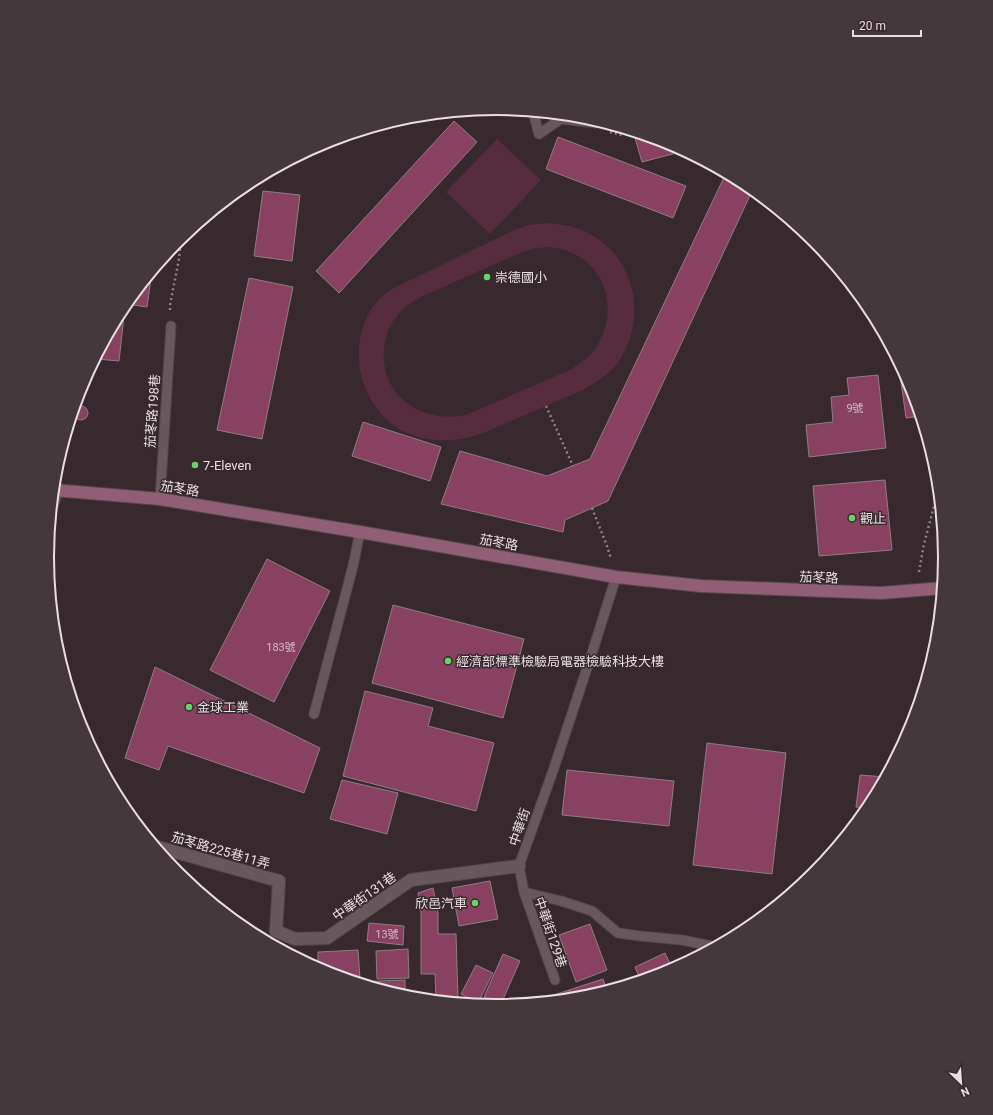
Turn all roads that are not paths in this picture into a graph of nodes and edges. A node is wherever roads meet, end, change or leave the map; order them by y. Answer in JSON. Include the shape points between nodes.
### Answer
{"nodes":[{"id":1,"x":534,"y":117,"type":"edge"},
{"id":2,"x":560,"y":120,"type":"edge"},
{"id":3,"x":171,"y":326,"type":"road end"},
{"id":4,"x":60,"y":490,"type":"edge"},
{"id":5,"x":160,"y":499,"type":"junction"},
{"id":6,"x":360,"y":532,"type":"junction"},
{"id":7,"x":616,"y":577,"type":"junction"},
{"id":8,"x":938,"y":588,"type":"edge"},
{"id":9,"x":314,"y":714,"type":"dead end"},
{"id":10,"x":164,"y":849,"type":"edge"},
{"id":11,"x":519,"y":866,"type":"junction"},
{"id":12,"x":279,"y":881,"type":"joint"},
{"id":13,"x":524,"y":892,"type":"junction"},
{"id":14,"x":708,"y":946,"type":"edge"},
{"id":15,"x":555,"y":980,"type":"dead end"}],
"edges":[{"from":1,"to":2,"type":"lane","via":[[539,134]]},
{"from":3,"to":5,"type":"lane","name":"茄苳路198巷"},
{"from":4,"to":5,"type":"street","name":"茄苳路"},
{"from":5,"to":6,"type":"street","name":"茄苳路"},
{"from":6,"to":7,"type":"street","name":"茄苳路"},
{"from":6,"to":9,"type":"lane"},
{"from":7,"to":8,"type":"street","name":"茄苳路","via":[[716,586],[881,593]]},
{"from":7,"to":11,"type":"lane","name":"中華街"},
{"from":10,"to":12,"type":"street","name":"茄苳路225巷11弄"},
{"from":11,"to":12,"type":"street","name":"中華街131巷","via":[[411,880],[327,938],[295,939],[276,931]]},
{"from":11,"to":13,"type":"lane","name":"中華街"},
{"from":13,"to":14,"type":"lane","via":[[561,900],[592,911],[618,933],[682,940]]},
{"from":13,"to":15,"type":"lane","name":"中華街129巷"}]}
